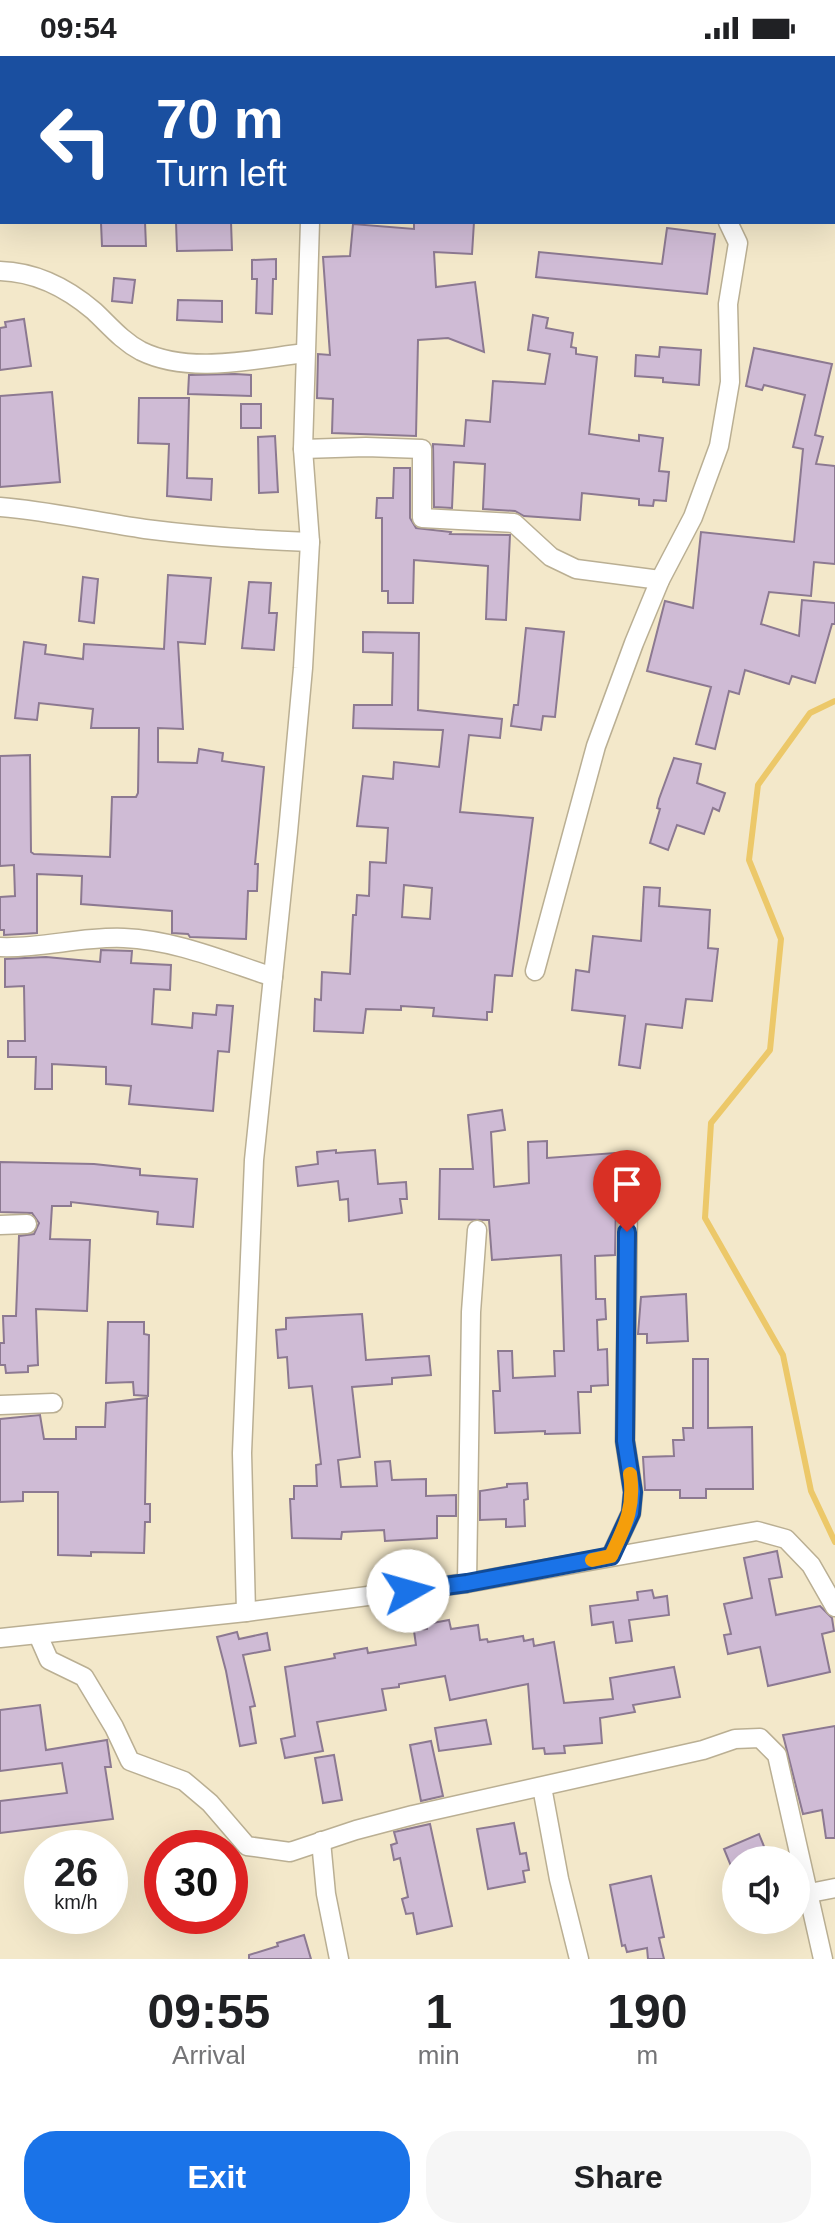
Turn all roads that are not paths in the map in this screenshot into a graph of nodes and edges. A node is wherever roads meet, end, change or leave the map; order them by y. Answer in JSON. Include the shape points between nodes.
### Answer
{"nodes":[{"id":1,"x":310,"y":224,"type":"edge"},
{"id":2,"x":729,"y":224,"type":"edge"},
{"id":3,"x":0,"y":271,"type":"edge"},
{"id":4,"x":305,"y":353,"type":"junction"},
{"id":5,"x":303,"y":449,"type":"junction"},
{"id":6,"x":0,"y":507,"type":"edge"},
{"id":7,"x":310,"y":542,"type":"junction"},
{"id":8,"x":660,"y":580,"type":"junction"},
{"id":9,"x":0,"y":947,"type":"edge"},
{"id":10,"x":535,"y":971,"type":"dead end"},
{"id":11,"x":273,"y":977,"type":"junction"},
{"id":12,"x":628,"y":1200,"type":"dead end"},
{"id":13,"x":27,"y":1224,"type":"dead end"},
{"id":14,"x":0,"y":1225,"type":"edge"},
{"id":15,"x":477,"y":1230,"type":"dead end"},
{"id":16,"x":53,"y":1403,"type":"dead end"},
{"id":17,"x":0,"y":1405,"type":"edge"},
{"id":18,"x":611,"y":1556,"type":"junction"},
{"id":19,"x":467,"y":1583,"type":"junction"},
{"id":20,"x":835,"y":1607,"type":"edge"},
{"id":21,"x":246,"y":1612,"type":"junction"},
{"id":22,"x":38,"y":1635,"type":"junction"},
{"id":23,"x":0,"y":1638,"type":"edge"},
{"id":24,"x":542,"y":1787,"type":"junction"},
{"id":25,"x":321,"y":1841,"type":"junction"},
{"id":26,"x":799,"y":1846,"type":"edge"},
{"id":27,"x":835,"y":1888,"type":"edge"},
{"id":28,"x":810,"y":1893,"type":"joint"},
{"id":29,"x":339,"y":1959,"type":"edge"},
{"id":30,"x":579,"y":1959,"type":"edge"},
{"id":31,"x":823,"y":1959,"type":"edge"}],
"edges":[{"from":1,"to":4,"type":"street"},
{"from":2,"to":8,"type":"street","via":[[738,243],[728,304],[730,382],[719,446],[693,517]]},
{"from":3,"to":4,"type":"street","via":[[47,280],[130,344],[159,357],[223,362]]},
{"from":4,"to":5,"type":"street"},
{"from":5,"to":7,"type":"street"},
{"from":5,"to":8,"type":"street","via":[[422,449],[422,518],[514,523],[551,557],[576,569]]},
{"from":6,"to":7,"type":"street","via":[[144,529]]},
{"from":7,"to":11,"type":"street"},
{"from":8,"to":10,"type":"street","via":[[596,746]]},
{"from":9,"to":11,"type":"street","via":[[158,940]]},
{"from":11,"to":21,"type":"street","via":[[252,1206],[242,1453]]},
{"from":12,"to":18,"type":"street","via":[[625,1441],[633,1492],[631,1513]]},
{"from":13,"to":14,"type":"street"},
{"from":15,"to":19,"type":"street"},
{"from":16,"to":17,"type":"street"},
{"from":18,"to":19,"type":"street"},
{"from":18,"to":20,"type":"street","via":[[757,1531],[786,1539],[811,1565]]},
{"from":19,"to":21,"type":"street"},
{"from":21,"to":22,"type":"street"},
{"from":22,"to":23,"type":"street"},
{"from":22,"to":25,"type":"street","via":[[49,1660],[84,1677],[130,1761],[184,1781],[247,1846],[290,1852]]},
{"from":24,"to":25,"type":"street"},
{"from":24,"to":26,"type":"street","via":[[735,1739],[760,1738],[777,1755]]},
{"from":24,"to":30,"type":"street"},
{"from":25,"to":29,"type":"street"},
{"from":27,"to":28,"type":"street"},
{"from":28,"to":31,"type":"street"}]}
